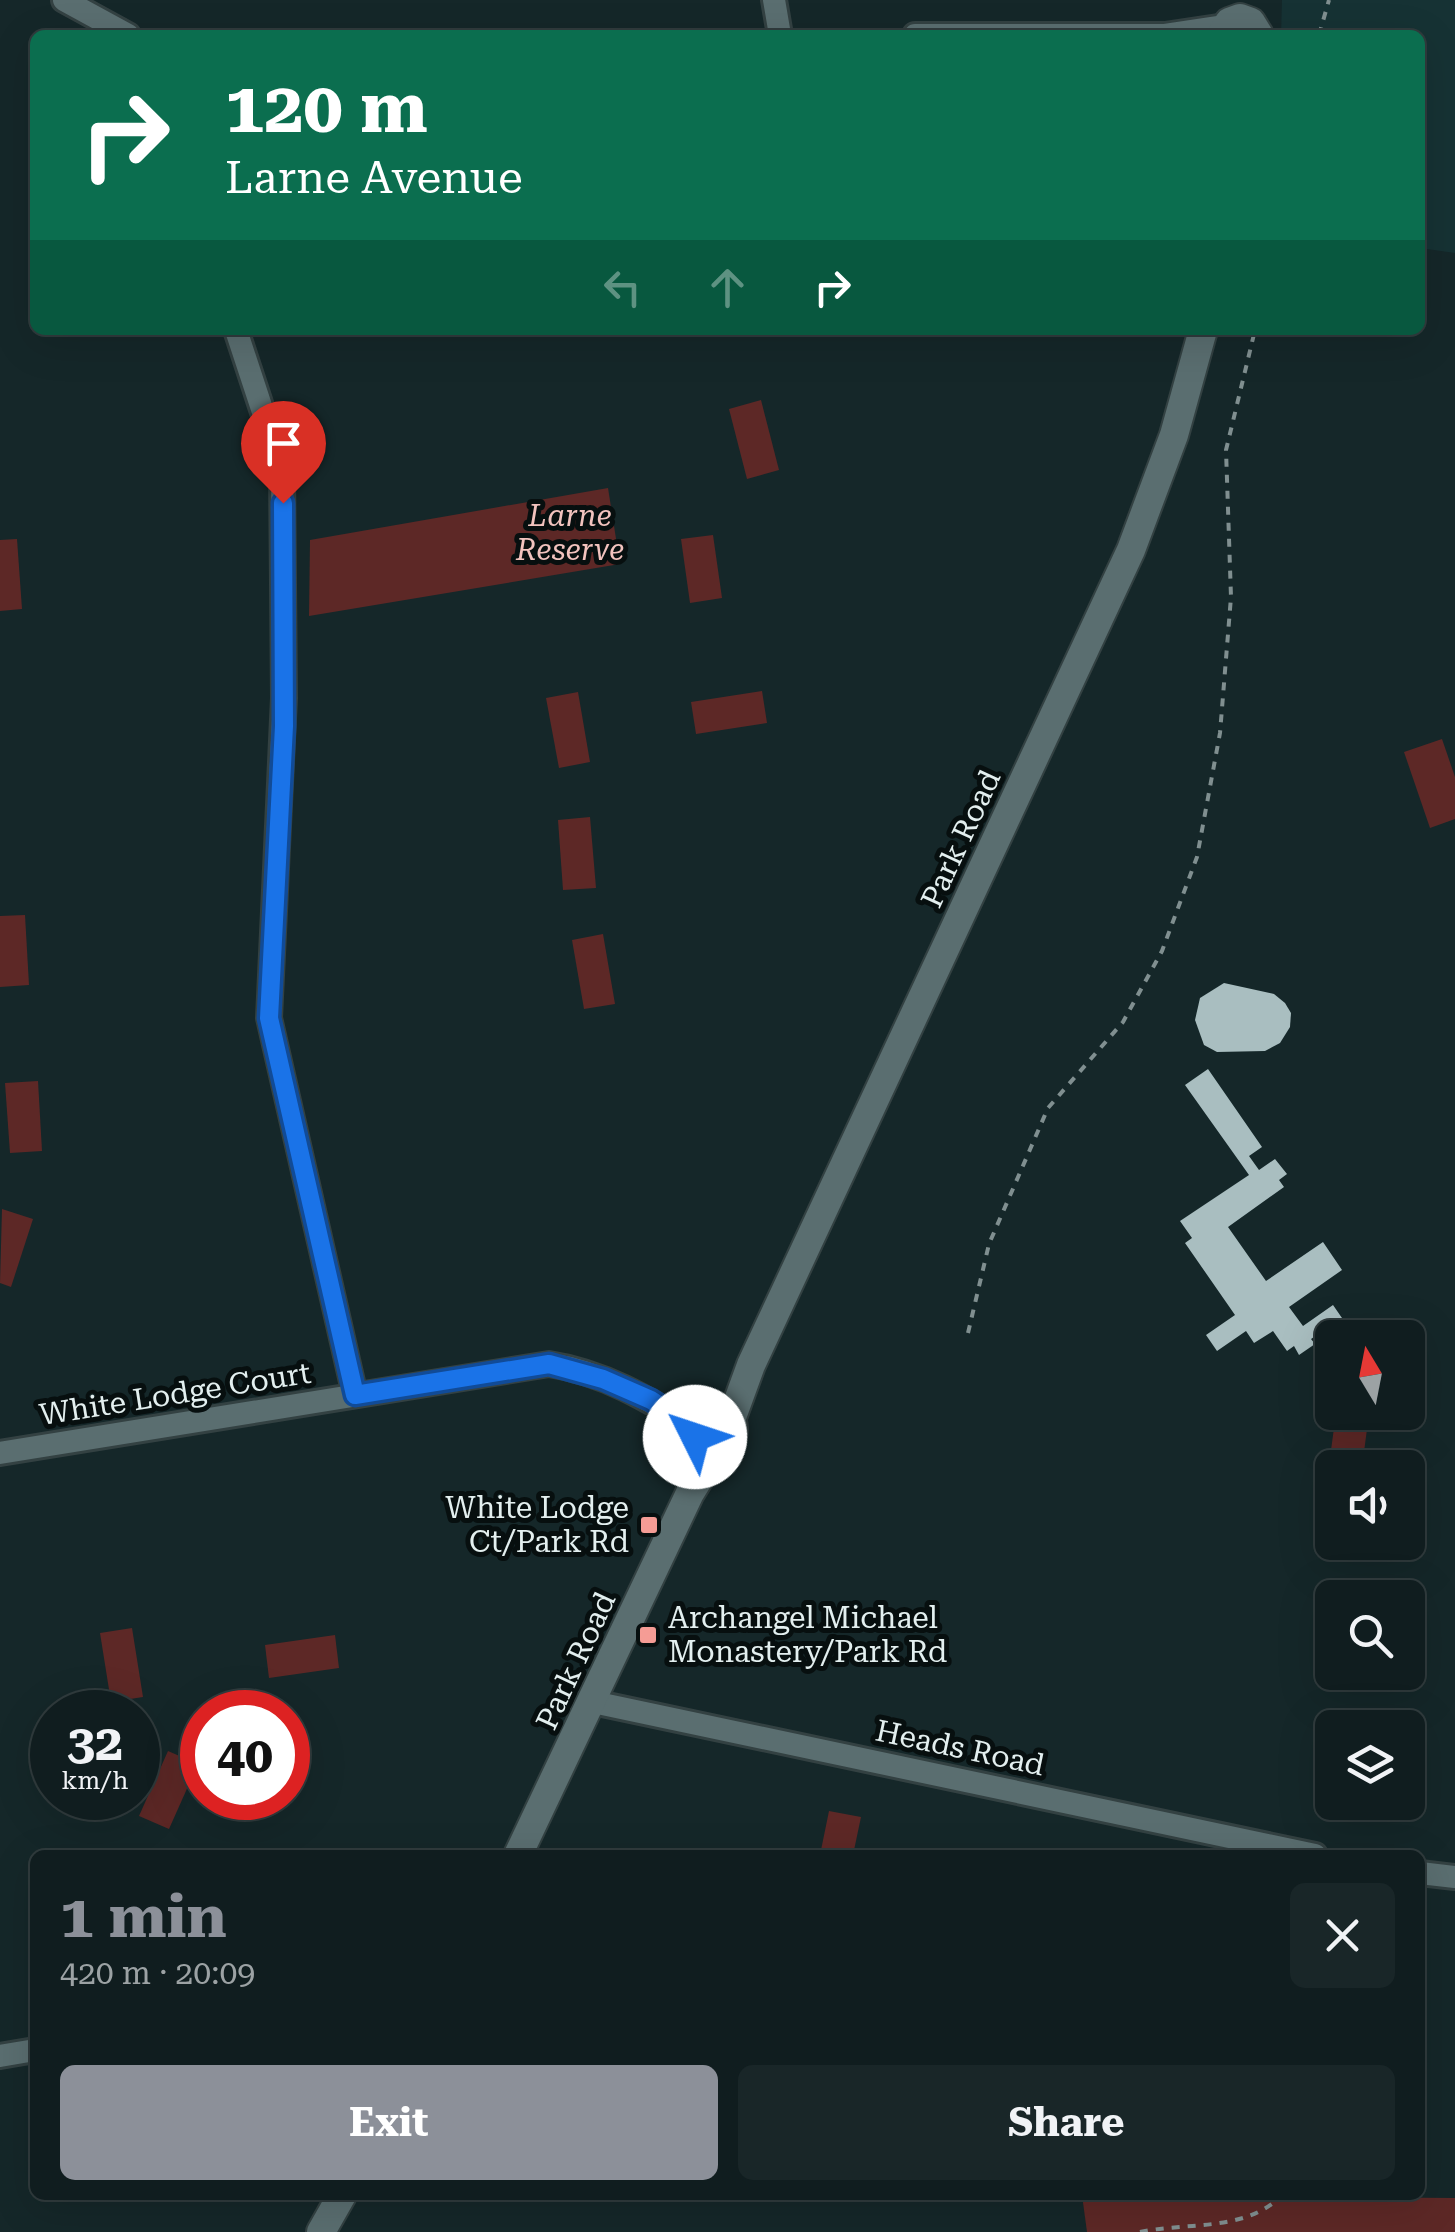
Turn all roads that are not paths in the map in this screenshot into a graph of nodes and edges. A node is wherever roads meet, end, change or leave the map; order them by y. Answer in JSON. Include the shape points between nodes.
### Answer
{"nodes":[{"id":1,"x":64,"y":0,"type":"edge"},
{"id":2,"x":774,"y":0,"type":"edge"},
{"id":3,"x":1239,"y":21,"type":"edge"},
{"id":4,"x":119,"y":30,"type":"edge"},
{"id":5,"x":779,"y":30,"type":"edge"},
{"id":6,"x":1192,"y":30,"type":"edge"},
{"id":7,"x":238,"y":335,"type":"edge"},
{"id":8,"x":1202,"y":335,"type":"edge"},
{"id":9,"x":355,"y":1395,"type":"junction"},
{"id":10,"x":709,"y":1426,"type":"junction"},
{"id":11,"x":0,"y":1454,"type":"edge"},
{"id":12,"x":593,"y":1702,"type":"junction"},
{"id":13,"x":520,"y":1850,"type":"edge"},
{"id":14,"x":1291,"y":1850,"type":"edge"},
{"id":15,"x":1425,"y":1874,"type":"edge"},
{"id":16,"x":1455,"y":1877,"type":"edge"},
{"id":17,"x":30,"y":2051,"type":"edge"},
{"id":18,"x":0,"y":2056,"type":"edge"},
{"id":19,"x":339,"y":2200,"type":"edge"},
{"id":20,"x":321,"y":2232,"type":"edge"}],
"edges":[{"from":1,"to":4,"type":"street"},
{"from":2,"to":5,"type":"street"},
{"from":3,"to":6,"type":"street"},
{"from":7,"to":9,"type":"street","via":[[282,470],[284,698],[269,1018]]},
{"from":8,"to":10,"type":"street","name":"Park Road","via":[[1131,550],[750,1365]]},
{"from":9,"to":10,"type":"street","name":"White Lodge Court","via":[[549,1364],[584,1371]]},
{"from":9,"to":11,"type":"street","name":"White Lodge Court"},
{"from":10,"to":12,"type":"street","name":"Park Road","via":[[690,1493]]},
{"from":12,"to":13,"type":"street","name":"Park Road"},
{"from":12,"to":14,"type":"street","name":"Heads Road"},
{"from":15,"to":16,"type":"street"},
{"from":17,"to":18,"type":"street"},
{"from":19,"to":20,"type":"street"}]}
